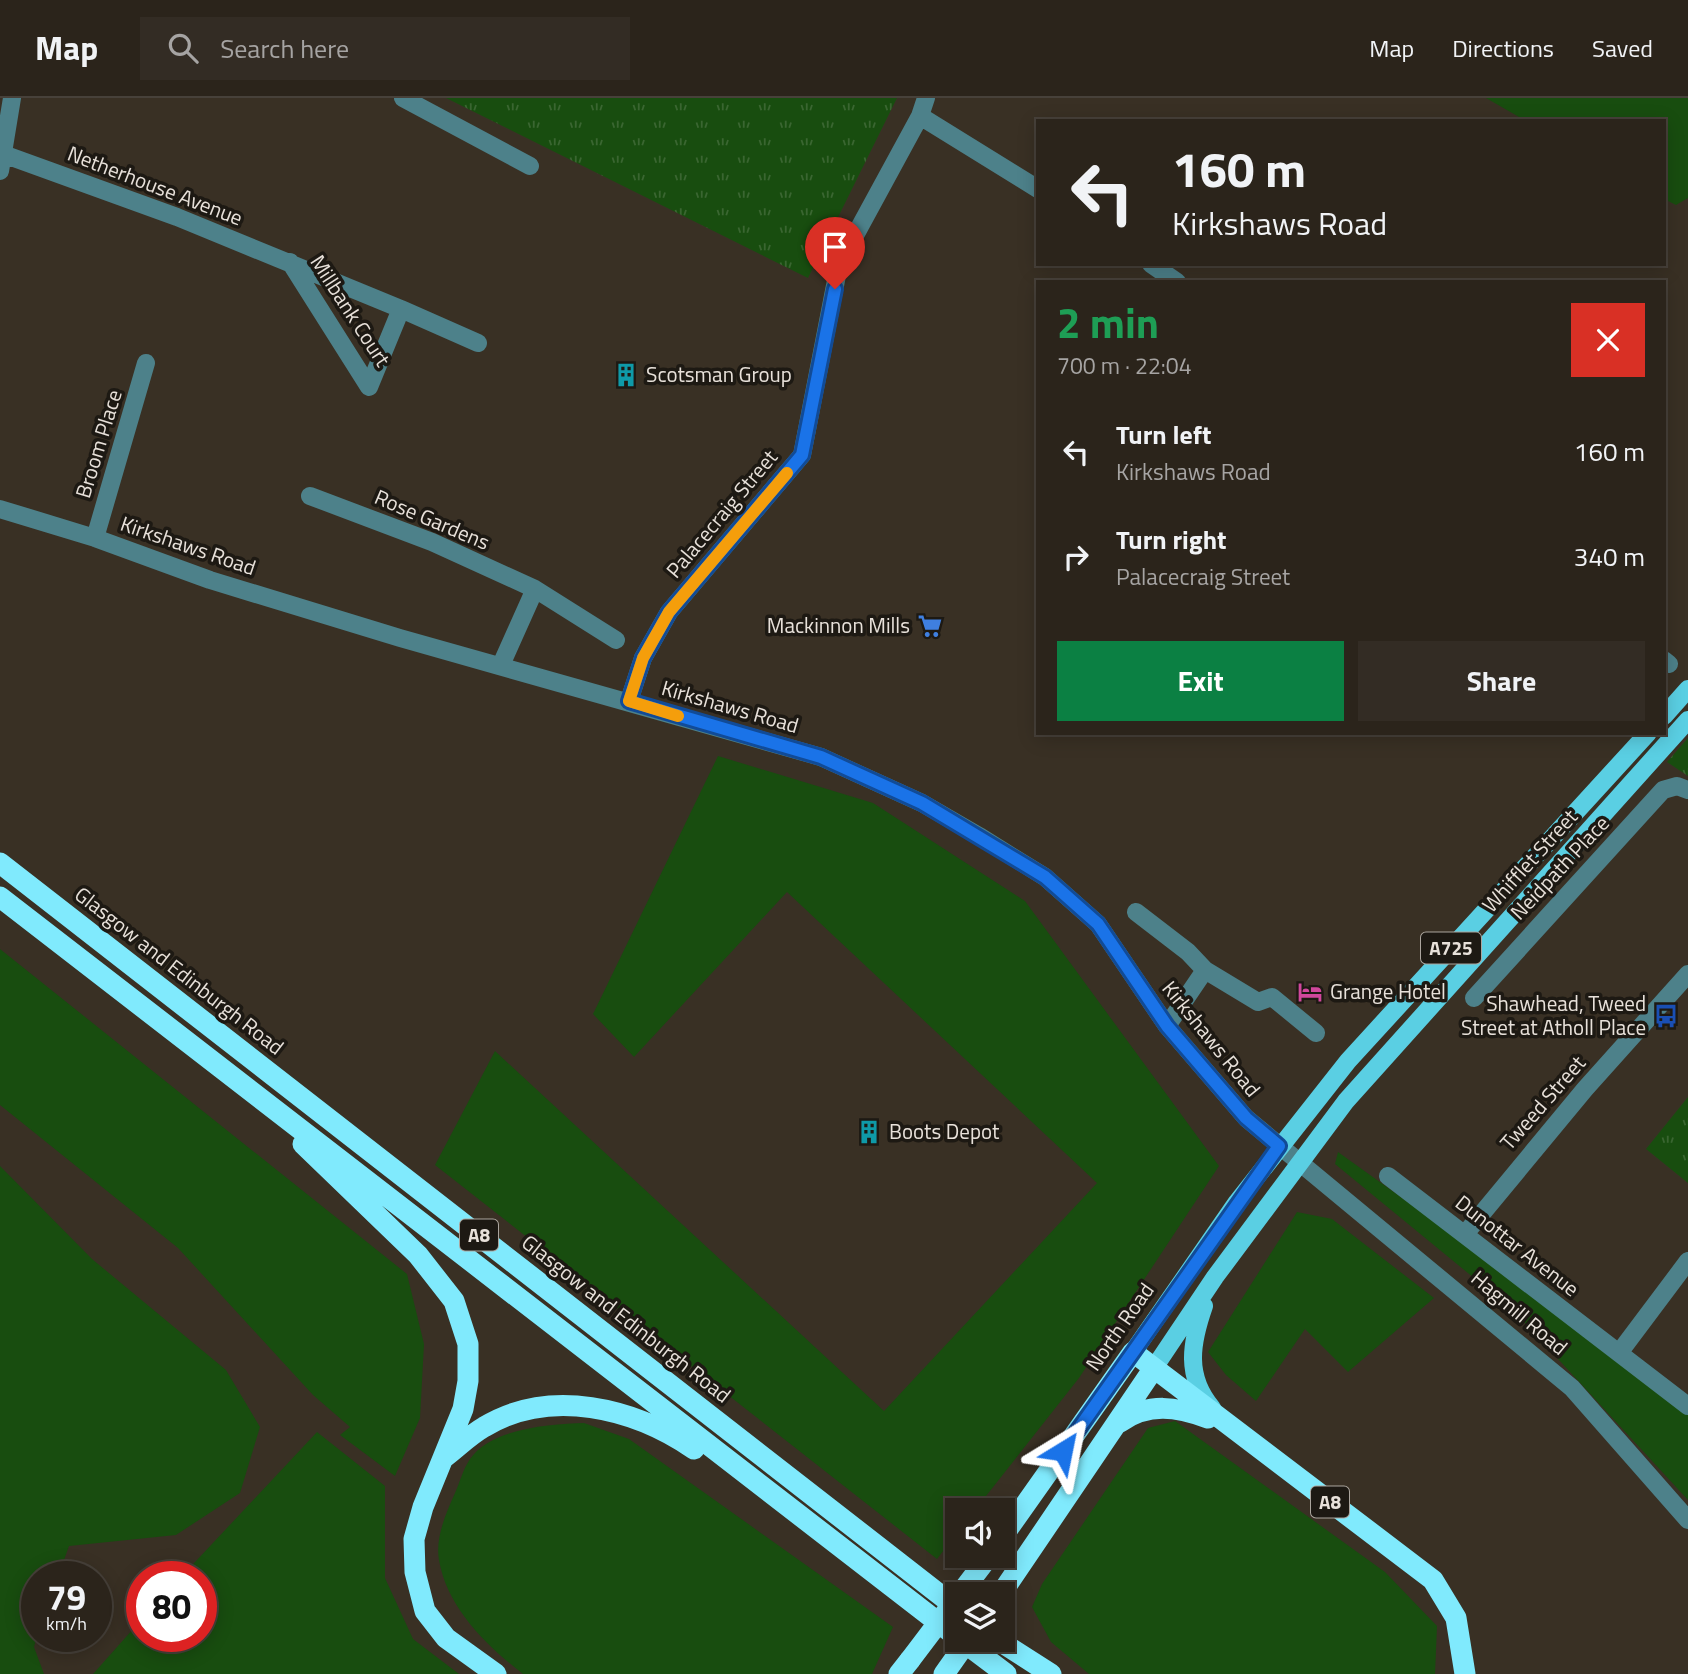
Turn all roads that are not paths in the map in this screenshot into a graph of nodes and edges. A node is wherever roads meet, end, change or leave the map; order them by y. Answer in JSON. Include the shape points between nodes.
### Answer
{"nodes":[{"id":1,"x":12,"y":98,"type":"edge"},
{"id":2,"x":402,"y":98,"type":"edge"},
{"id":3,"x":926,"y":98,"type":"edge"},
{"id":4,"x":920,"y":116,"type":"junction"},
{"id":5,"x":2,"y":162,"type":"edge"},
{"id":6,"x":530,"y":166,"type":"dead end"},
{"id":7,"x":1036,"y":188,"type":"edge"},
{"id":8,"x":290,"y":262,"type":"junction"},
{"id":9,"x":1154,"y":266,"type":"edge"},
{"id":10,"x":1174,"y":280,"type":"edge"},
{"id":11,"x":401,"y":309,"type":"junction"},
{"id":12,"x":478,"y":343,"type":"dead end"},
{"id":13,"x":146,"y":363,"type":"dead end"},
{"id":14,"x":310,"y":496,"type":"dead end"},
{"id":15,"x":0,"y":509,"type":"edge"},
{"id":16,"x":95,"y":538,"type":"junction"},
{"id":17,"x":535,"y":589,"type":"junction"},
{"id":18,"x":616,"y":639,"type":"dead end"},
{"id":19,"x":502,"y":665,"type":"junction"},
{"id":20,"x":1688,"y":689,"type":"edge"},
{"id":21,"x":629,"y":701,"type":"junction"},
{"id":22,"x":1666,"y":714,"type":"edge"},
{"id":23,"x":1688,"y":720,"type":"edge"},
{"id":24,"x":1646,"y":735,"type":"edge"},
{"id":25,"x":1688,"y":790,"type":"edge"},
{"id":26,"x":0,"y":863,"type":"edge"},
{"id":27,"x":0,"y":897,"type":"edge"},
{"id":28,"x":1136,"y":912,"type":"dead end"},
{"id":29,"x":1205,"y":970,"type":"junction"},
{"id":30,"x":1686,"y":980,"type":"edge"},
{"id":31,"x":1474,"y":998,"type":"dead end"},
{"id":32,"x":1167,"y":1026,"type":"junction"},
{"id":33,"x":1316,"y":1033,"type":"dead end"},
{"id":34,"x":226,"y":1070,"type":"junction"},
{"id":35,"x":1279,"y":1146,"type":"junction"},
{"id":36,"x":1299,"y":1162,"type":"junction"},
{"id":37,"x":1388,"y":1176,"type":"dead end"},
{"id":38,"x":1465,"y":1234,"type":"junction"},
{"id":39,"x":1688,"y":1261,"type":"edge"},
{"id":40,"x":1215,"y":1277,"type":"junction"},
{"id":41,"x":1133,"y":1352,"type":"junction"},
{"id":42,"x":1619,"y":1353,"type":"junction"},
{"id":43,"x":1154,"y":1368,"type":"junction"},
{"id":44,"x":1688,"y":1406,"type":"edge"},
{"id":45,"x":1227,"y":1424,"type":"junction"},
{"id":46,"x":1113,"y":1427,"type":"junction"},
{"id":47,"x":444,"y":1457,"type":"junction"},
{"id":48,"x":1015,"y":1519,"type":"edge"},
{"id":49,"x":1688,"y":1520,"type":"edge"},
{"id":50,"x":841,"y":1548,"type":"junction"},
{"id":51,"x":1010,"y":1582,"type":"edge"},
{"id":52,"x":945,"y":1599,"type":"edge"},
{"id":53,"x":945,"y":1614,"type":"edge"},
{"id":54,"x":945,"y":1627,"type":"edge"},
{"id":55,"x":1015,"y":1651,"type":"edge"},
{"id":56,"x":960,"y":1652,"type":"edge"},
{"id":57,"x":977,"y":1652,"type":"edge"},
{"id":58,"x":1014,"y":1652,"type":"edge"},
{"id":59,"x":905,"y":1667,"type":"edge"},
{"id":60,"x":496,"y":1674,"type":"edge"},
{"id":61,"x":944,"y":1674,"type":"edge"},
{"id":62,"x":1006,"y":1674,"type":"edge"},
{"id":63,"x":1043,"y":1674,"type":"edge"},
{"id":64,"x":1051,"y":1674,"type":"edge"},
{"id":65,"x":1465,"y":1674,"type":"edge"}],
"edges":[{"from":1,"to":5,"type":"street"},
{"from":2,"to":6,"type":"street"},
{"from":3,"to":4,"type":"street","name":"Palacecraig Street"},
{"from":4,"to":7,"type":"street"},
{"from":4,"to":21,"type":"street","name":"Palacecraig Street","via":[[839,265],[802,455],[669,612],[643,658]]},
{"from":5,"to":8,"type":"street","name":"Netherhouse Avenue","via":[[177,217]]},
{"from":8,"to":11,"type":"street","name":"Millbank Court"},
{"from":8,"to":11,"type":"street","name":"Millbank Court","via":[[369,387]]},
{"from":9,"to":10,"type":"street"},
{"from":11,"to":12,"type":"street","name":"Millbank Court"},
{"from":13,"to":16,"type":"street","name":"Broom Place"},
{"from":14,"to":17,"type":"street","name":"Rose Gardens","via":[[432,542]]},
{"from":15,"to":16,"type":"street","name":"Kirkshaws Road"},
{"from":16,"to":19,"type":"street","name":"Kirkshaws Road","via":[[210,580]]},
{"from":17,"to":18,"type":"street","name":"Rose Gardens"},
{"from":17,"to":19,"type":"street"},
{"from":19,"to":21,"type":"street","name":"Kirkshaws Road"},
{"from":20,"to":22,"type":"main road"},
{"from":21,"to":32,"type":"street","name":"Kirkshaws Road","via":[[821,757],[922,803],[979,836],[1045,877],[1098,924]]},
{"from":23,"to":36,"type":"main road","name":"Whifflet Street","number":"A725","via":[[1364,1079]]},
{"from":24,"to":35,"type":"main road","name":"Whifflet Street","number":"A725","via":[[1348,1061]]},
{"from":25,"to":31,"type":"street","name":"Neidpath Place","via":[[1677,786],[1663,790]]},
{"from":26,"to":52,"type":"highway","name":"Glasgow and Edinburgh Road","number":"A8"},
{"from":27,"to":34,"type":"highway","number":"A8"},
{"from":28,"to":29,"type":"street"},
{"from":29,"to":32,"type":"street"},
{"from":29,"to":33,"type":"street","via":[[1258,1002],[1272,997]]},
{"from":30,"to":38,"type":"street","name":"Tweed Street","via":[[1585,1089]]},
{"from":32,"to":35,"type":"street","name":"Kirkshaws Road","via":[[1246,1118]]},
{"from":34,"to":47,"type":"highway","number":"A8","via":[[418,1255],[454,1301],[468,1344],[468,1381],[463,1409]]},
{"from":34,"to":50,"type":"highway","number":"A8"},
{"from":35,"to":36,"type":"street","name":"Kirkshaws Road"},
{"from":35,"to":41,"type":"main road","name":"North Road","number":"A725"},
{"from":36,"to":40,"type":"main road","number":"A725"},
{"from":36,"to":49,"type":"street","name":"Hagmill Road","via":[[1572,1388]]},
{"from":37,"to":38,"type":"street","name":"Dunottar Avenue"},
{"from":38,"to":42,"type":"street","name":"Dunottar Avenue"},
{"from":39,"to":42,"type":"street"},
{"from":40,"to":43,"type":"main road","number":"A725"},
{"from":40,"to":45,"type":"main road","number":"A725","via":[[1196,1328],[1192,1363],[1202,1395]]},
{"from":41,"to":43,"type":"highway","number":"A8"},
{"from":41,"to":48,"type":"highway","name":"North Road","number":"A725"},
{"from":42,"to":44,"type":"street","name":"Dunottar Avenue"},
{"from":43,"to":45,"type":"highway","number":"A8"},
{"from":43,"to":46,"type":"highway","number":"A725"},
{"from":45,"to":46,"type":"highway","via":[[1163,1407],[1143,1410]]},
{"from":45,"to":65,"type":"highway","number":"A8","via":[[1433,1580],[1456,1618]]},
{"from":46,"to":51,"type":"highway","number":"A725"},
{"from":47,"to":50,"type":"highway","number":"A8","via":[[485,1426],[534,1408],[583,1405],[620,1413],[671,1433]]},
{"from":47,"to":60,"type":"highway","number":"A8","via":[[422,1507],[414,1539],[415,1572],[425,1611],[446,1638]]},
{"from":50,"to":54,"type":"highway","number":"A8"},
{"from":53,"to":59,"type":"highway","bridge":true},
{"from":55,"to":64,"type":"highway"},
{"from":56,"to":61,"type":"highway","bridge":true},
{"from":57,"to":62,"type":"highway","number":"A8"},
{"from":58,"to":63,"type":"highway"}]}
